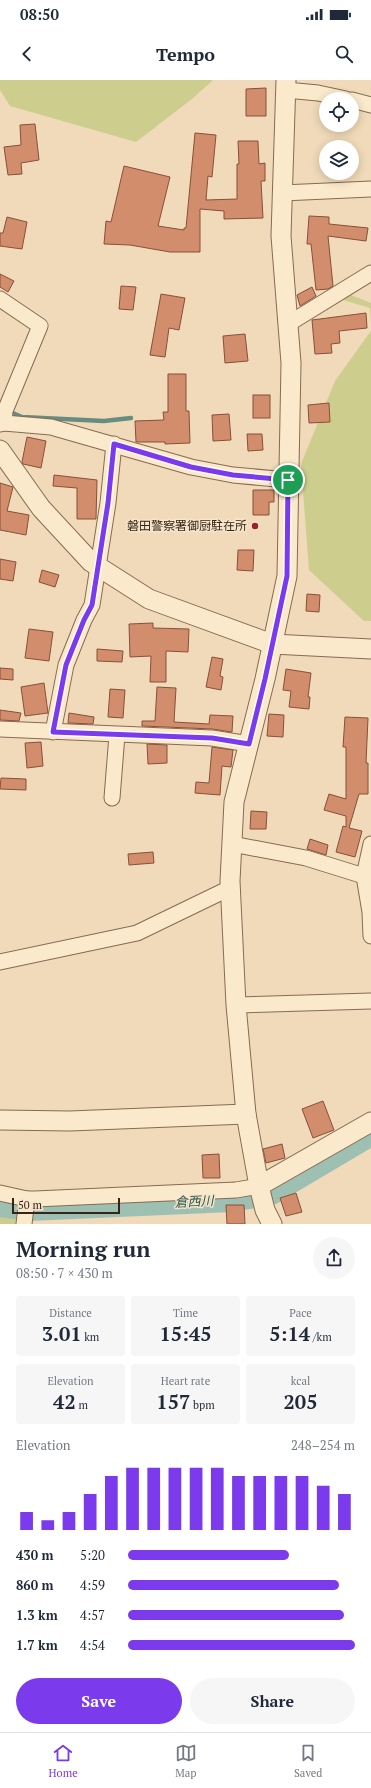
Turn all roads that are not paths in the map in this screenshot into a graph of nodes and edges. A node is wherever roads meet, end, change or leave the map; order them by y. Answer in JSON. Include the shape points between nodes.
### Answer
{"nodes":[{"id":1,"x":286,"y":85,"type":"edge"},
{"id":2,"x":319,"y":92,"type":"edge"},
{"id":3,"x":359,"y":102,"type":"edge"},
{"id":4,"x":371,"y":105,"type":"edge"},
{"id":5,"x":371,"y":189,"type":"edge"},
{"id":6,"x":282,"y":193,"type":"junction"},
{"id":7,"x":371,"y":273,"type":"edge"},
{"id":8,"x":0,"y":299,"type":"edge"},
{"id":9,"x":288,"y":324,"type":"junction"},
{"id":10,"x":2,"y":424,"type":"edge"},
{"id":11,"x":114,"y":444,"type":"junction"},
{"id":12,"x":0,"y":450,"type":"edge"},
{"id":13,"x":288,"y":480,"type":"junction"},
{"id":14,"x":99,"y":567,"type":"junction"},
{"id":15,"x":272,"y":644,"type":"junction"},
{"id":16,"x":371,"y":649,"type":"edge"},
{"id":17,"x":0,"y":729,"type":"edge"},
{"id":18,"x":53,"y":732,"type":"junction"},
{"id":19,"x":117,"y":735,"type":"junction"},
{"id":20,"x":249,"y":744,"type":"junction"},
{"id":21,"x":112,"y":798,"type":"dead end"},
{"id":22,"x":232,"y":844,"type":"junction"},
{"id":23,"x":371,"y":844,"type":"edge"},
{"id":24,"x":367,"y":879,"type":"edge"},
{"id":25,"x":230,"y":888,"type":"junction"},
{"id":26,"x":371,"y":936,"type":"edge"},
{"id":27,"x":0,"y":962,"type":"edge"},
{"id":28,"x":371,"y":1001,"type":"edge"},
{"id":29,"x":236,"y":1004,"type":"junction"},
{"id":30,"x":246,"y":1114,"type":"junction"},
{"id":31,"x":0,"y":1120,"type":"edge"},
{"id":32,"x":371,"y":1122,"type":"edge"},
{"id":33,"x":259,"y":1186,"type":"junction"},
{"id":34,"x":0,"y":1192,"type":"edge"},
{"id":35,"x":27,"y":1199,"type":"junction"},
{"id":36,"x":266,"y":1219,"type":"edge"},
{"id":37,"x":24,"y":1224,"type":"edge"}],
"edges":[{"from":1,"to":2,"type":"street"},
{"from":1,"to":6,"type":"street"},
{"from":3,"to":4,"type":"street"},
{"from":5,"to":6,"type":"street"},
{"from":6,"to":9,"type":"street","via":[[281,236]]},
{"from":7,"to":9,"type":"street"},
{"from":8,"to":10,"type":"street","via":[[40,326]]},
{"from":9,"to":13,"type":"street","via":[[291,364]]},
{"from":10,"to":11,"type":"street","via":[[51,427]]},
{"from":11,"to":13,"type":"street","via":[[191,467],[233,475]]},
{"from":11,"to":14,"type":"street"},
{"from":12,"to":14,"type":"street","via":[[41,508],[91,562]]},
{"from":13,"to":15,"type":"street","via":[[287,576]]},
{"from":14,"to":15,"type":"street","via":[[149,599]]},
{"from":14,"to":18,"type":"street","via":[[92,605],[66,665]]},
{"from":15,"to":16,"type":"street"},
{"from":15,"to":20,"type":"street"},
{"from":17,"to":18,"type":"street"},
{"from":18,"to":19,"type":"street"},
{"from":19,"to":20,"type":"street","via":[[212,738]]},
{"from":19,"to":21,"type":"street"},
{"from":20,"to":22,"type":"street","via":[[234,802]]},
{"from":22,"to":24,"type":"street","via":[[306,858]]},
{"from":22,"to":25,"type":"street"},
{"from":23,"to":24,"type":"street"},
{"from":24,"to":26,"type":"street"},
{"from":25,"to":27,"type":"street","via":[[137,933]]},
{"from":25,"to":29,"type":"street"},
{"from":28,"to":29,"type":"street"},
{"from":29,"to":30,"type":"street"},
{"from":30,"to":31,"type":"street","via":[[70,1121]]},
{"from":30,"to":33,"type":"street"},
{"from":32,"to":33,"type":"street"},
{"from":33,"to":35,"type":"street","via":[[236,1190]]},
{"from":33,"to":36,"type":"street"},
{"from":34,"to":35,"type":"street"},
{"from":35,"to":37,"type":"street"}]}
